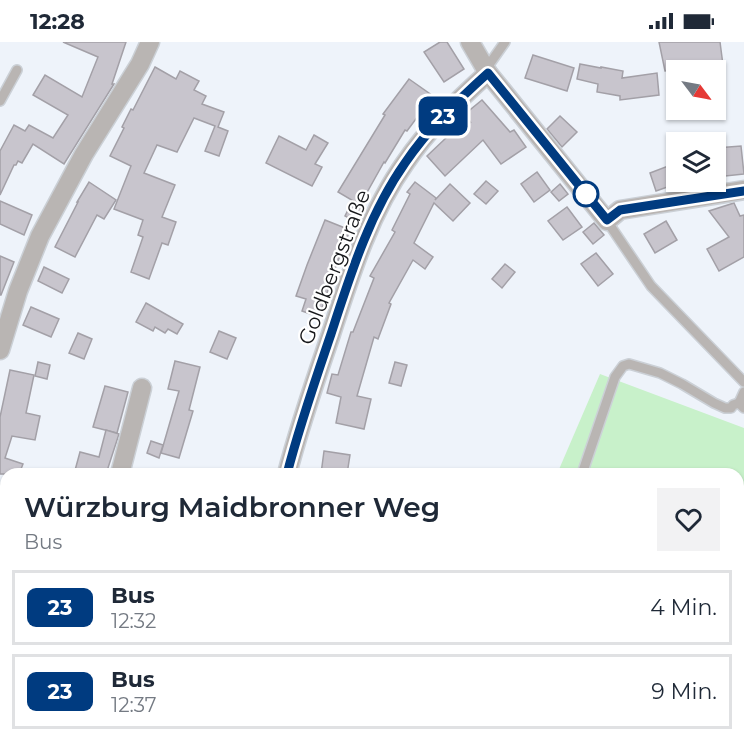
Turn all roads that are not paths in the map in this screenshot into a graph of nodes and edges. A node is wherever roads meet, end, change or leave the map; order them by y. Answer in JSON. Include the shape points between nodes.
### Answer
{"nodes":[{"id":1,"x":150,"y":42,"type":"edge"},
{"id":2,"x":470,"y":42,"type":"edge"},
{"id":3,"x":505,"y":42,"type":"edge"},
{"id":4,"x":17,"y":70,"type":"dead end"},
{"id":5,"x":487,"y":71,"type":"junction"},
{"id":6,"x":0,"y":101,"type":"edge"},
{"id":7,"x":744,"y":190,"type":"edge"},
{"id":8,"x":607,"y":220,"type":"junction"},
{"id":9,"x":0,"y":350,"type":"edge"},
{"id":10,"x":744,"y":382,"type":"edge"},
{"id":11,"x":142,"y":388,"type":"dead end"},
{"id":12,"x":744,"y":392,"type":"edge"},
{"id":13,"x":741,"y":405,"type":"edge"},
{"id":14,"x":122,"y":468,"type":"edge"},
{"id":15,"x":289,"y":468,"type":"edge"},
{"id":16,"x":584,"y":468,"type":"edge"}],
"edges":[{"from":1,"to":9,"type":"street","via":[[40,236]]},
{"from":2,"to":5,"type":"street"},
{"from":3,"to":5,"type":"lane"},
{"from":4,"to":6,"type":"lane"},
{"from":5,"to":8,"type":"street"},
{"from":5,"to":15,"type":"street","name":"Goldbergstraße","via":[[428,133],[382,200],[343,297]]},
{"from":7,"to":8,"type":"street","via":[[620,210]]},
{"from":8,"to":10,"type":"lane","via":[[651,286]]},
{"from":11,"to":14,"type":"street"},
{"from":12,"to":13,"type":"lane"},
{"from":13,"to":16,"type":"lane","via":[[725,408],[660,373],[629,364],[623,366],[615,377]]}]}
